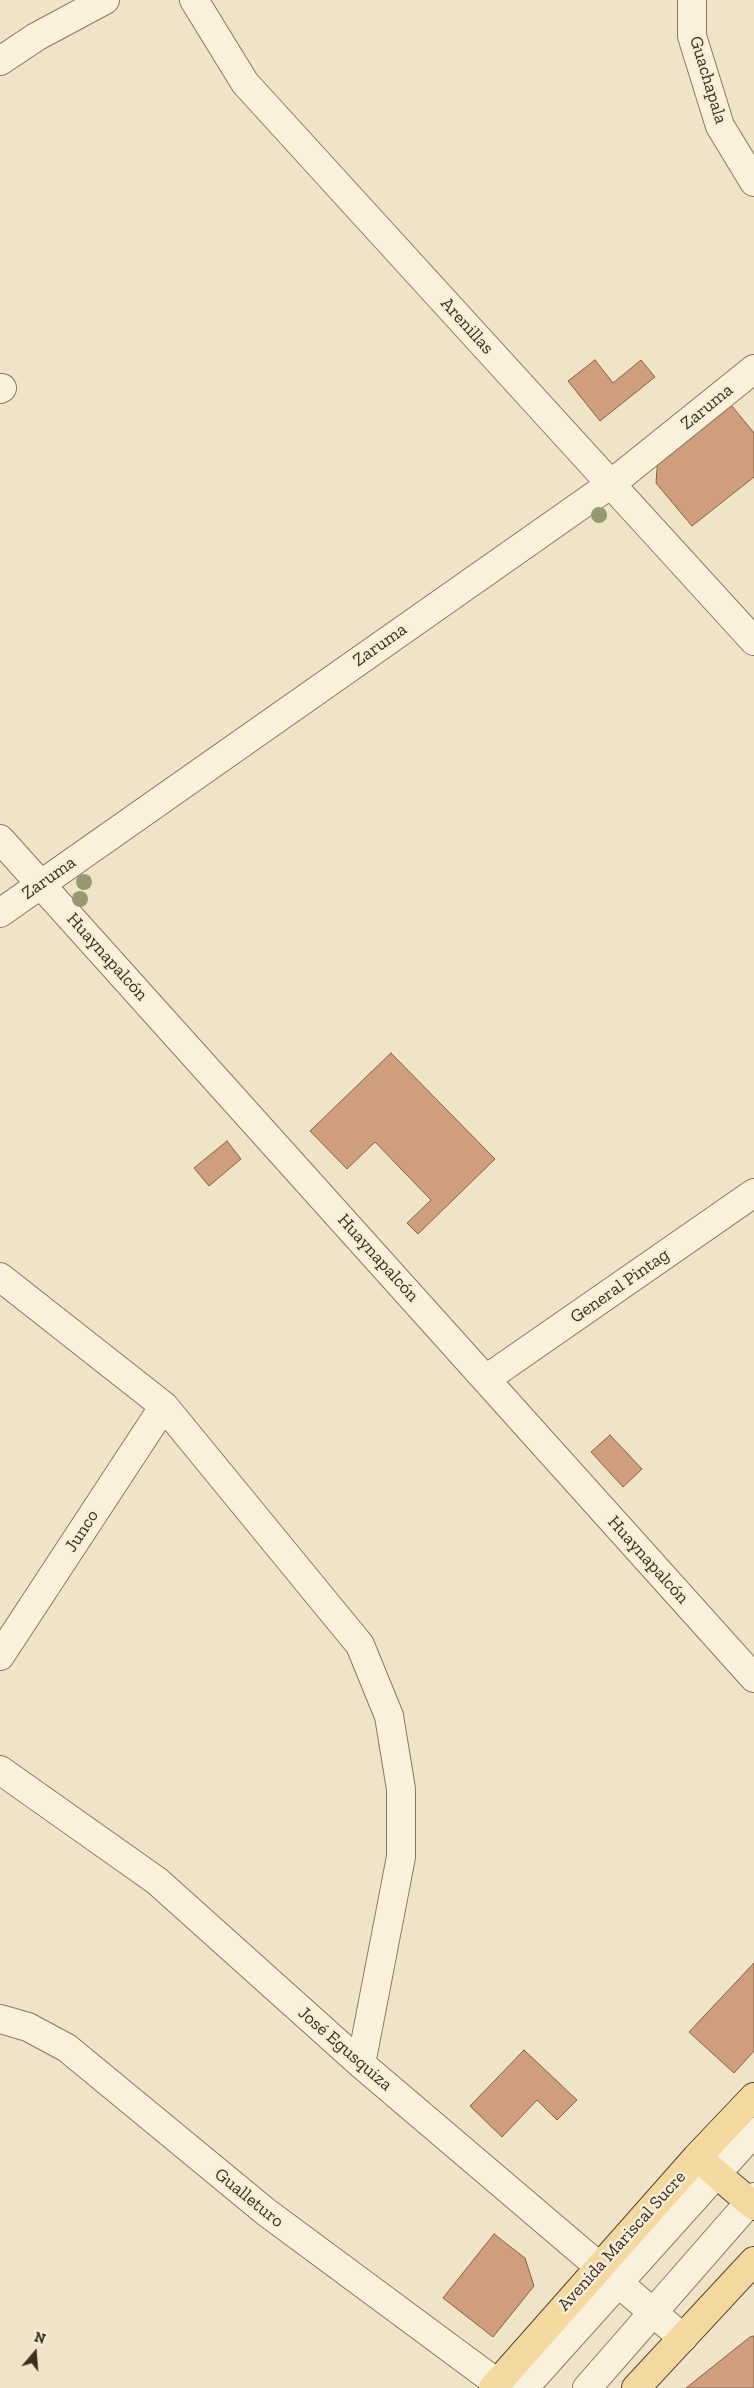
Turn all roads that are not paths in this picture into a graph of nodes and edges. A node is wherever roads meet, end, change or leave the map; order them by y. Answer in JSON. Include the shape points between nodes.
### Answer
{"nodes":[{"id":1,"x":106,"y":0,"type":"edge"},
{"id":2,"x":194,"y":0,"type":"edge"},
{"id":3,"x":692,"y":0,"type":"edge"},
{"id":4,"x":0,"y":61,"type":"edge"},
{"id":5,"x":754,"y":182,"type":"edge"},
{"id":6,"x":754,"y":369,"type":"edge"},
{"id":7,"x":611,"y":484,"type":"junction"},
{"id":8,"x":754,"y":640,"type":"edge"},
{"id":9,"x":0,"y":839,"type":"edge"},
{"id":10,"x":41,"y":884,"type":"junction"},
{"id":11,"x":0,"y":913,"type":"edge"},
{"id":12,"x":754,"y":1193,"type":"edge"},
{"id":13,"x":0,"y":1277,"type":"edge"},
{"id":14,"x":486,"y":1379,"type":"junction"},
{"id":15,"x":164,"y":1406,"type":"junction"},
{"id":16,"x":0,"y":1656,"type":"edge"},
{"id":17,"x":754,"y":1678,"type":"edge"},
{"id":18,"x":0,"y":1770,"type":"edge"},
{"id":19,"x":0,"y":2019,"type":"edge"},
{"id":20,"x":361,"y":2064,"type":"junction"},
{"id":21,"x":752,"y":2103,"type":"edge"},
{"id":22,"x":754,"y":2132,"type":"edge"},
{"id":23,"x":706,"y":2165,"type":"junction"},
{"id":24,"x":753,"y":2201,"type":"edge"},
{"id":25,"x":754,"y":2261,"type":"edge"},
{"id":26,"x":607,"y":2276,"type":"junction"},
{"id":27,"x":754,"y":2289,"type":"edge"},
{"id":28,"x":720,"y":2299,"type":"junction"},
{"id":29,"x":654,"y":2313,"type":"junction"},
{"id":30,"x":683,"y":2338,"type":"junction"},
{"id":31,"x":495,"y":2385,"type":"edge"},
{"id":32,"x":524,"y":2388,"type":"edge"},
{"id":33,"x":587,"y":2388,"type":"edge"},
{"id":34,"x":636,"y":2388,"type":"edge"}],
"edges":[{"from":1,"to":4,"type":"street","via":[[36,37]]},
{"from":2,"to":7,"type":"street","name":"Arenillas","via":[[245,83]]},
{"from":3,"to":5,"type":"street","name":"Guachapala","via":[[692,36],[720,126]]},
{"from":6,"to":7,"type":"street","name":"Zaruma"},
{"from":7,"to":8,"type":"street","name":"Arenillas"},
{"from":7,"to":10,"type":"street","name":"Zaruma"},
{"from":9,"to":10,"type":"street","name":"Huaynapalcón"},
{"from":10,"to":11,"type":"street","name":"Zaruma"},
{"from":10,"to":14,"type":"street","name":"Huaynapalcón"},
{"from":12,"to":14,"type":"street","name":"General Pintag"},
{"from":13,"to":15,"type":"street"},
{"from":14,"to":17,"type":"street","name":"Huaynapalcón"},
{"from":15,"to":16,"type":"street","name":"Junco"},
{"from":15,"to":20,"type":"street","via":[[360,1645],[388,1716],[401,1789],[401,1857]]},
{"from":18,"to":20,"type":"street","name":"José Egusquiza","via":[[156,1881]]},
{"from":19,"to":31,"type":"street","name":"Gualleturo","via":[[28,2027],[67,2048],[266,2212]]},
{"from":20,"to":26,"type":"street","name":"José Egusquiza"},
{"from":21,"to":23,"type":"main road","name":"Avenida Mariscal Sucre"},
{"from":22,"to":23,"type":"street"},
{"from":23,"to":24,"type":"main road"},
{"from":23,"to":26,"type":"main road","name":"Avenida Mariscal Sucre"},
{"from":24,"to":29,"type":"street"},
{"from":25,"to":28,"type":"main road"},
{"from":26,"to":29,"type":"street","name":"José Egusquiza"},
{"from":26,"to":31,"type":"main road","name":"Avenida Mariscal Sucre"},
{"from":26,"to":32,"type":"street"},
{"from":27,"to":28,"type":"main road"},
{"from":28,"to":30,"type":"main road"},
{"from":29,"to":30,"type":"street","name":"José Egusquiza"},
{"from":29,"to":33,"type":"street"},
{"from":30,"to":34,"type":"main road"}]}
